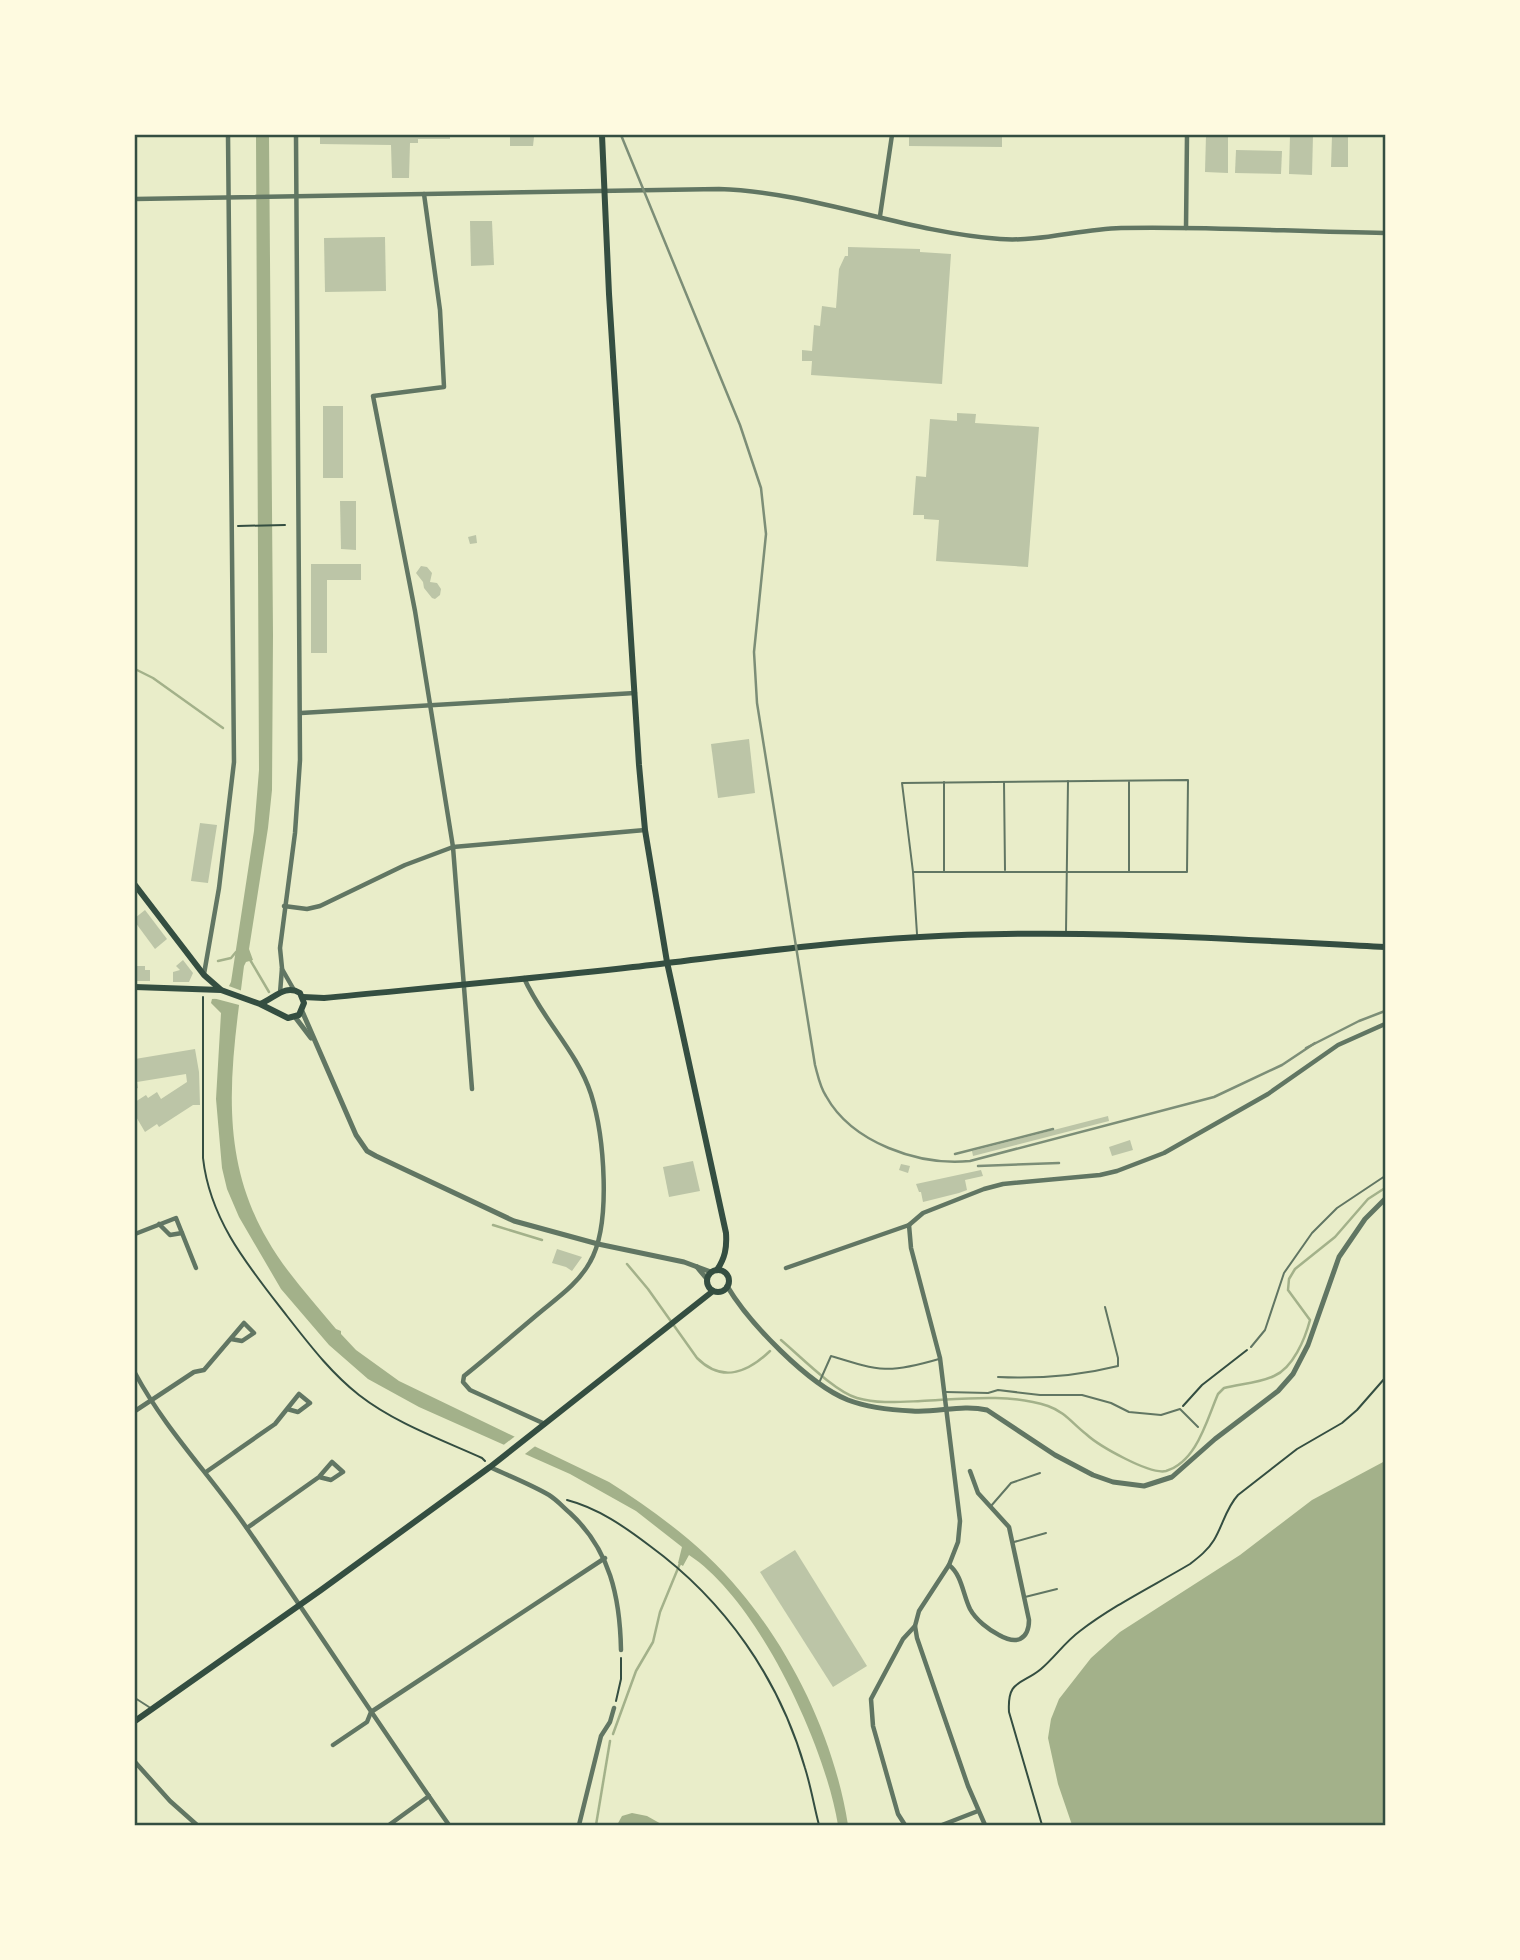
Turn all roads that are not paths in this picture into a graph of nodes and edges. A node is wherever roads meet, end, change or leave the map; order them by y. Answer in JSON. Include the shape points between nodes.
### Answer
{"nodes":[{"id":1,"x":228,"y":135,"type":"edge"},
{"id":2,"x":296,"y":135,"type":"edge"},
{"id":3,"x":602,"y":135,"type":"edge"},
{"id":4,"x":892,"y":135,"type":"edge"},
{"id":5,"x":1187,"y":135,"type":"edge"},
{"id":6,"x":604,"y":190,"type":"junction"},
{"id":7,"x":424,"y":194,"type":"junction"},
{"id":8,"x":297,"y":196,"type":"junction"},
{"id":9,"x":229,"y":197,"type":"junction"},
{"id":10,"x":135,"y":199,"type":"edge"},
{"id":11,"x":880,"y":216,"type":"junction"},
{"id":12,"x":1186,"y":228,"type":"junction"},
{"id":13,"x":1385,"y":233,"type":"edge"},
{"id":14,"x":635,"y":693,"type":"junction"},
{"id":15,"x":430,"y":706,"type":"junction"},
{"id":16,"x":301,"y":713,"type":"junction"},
{"id":17,"x":1068,"y":781,"type":"junction"},
{"id":18,"x":944,"y":782,"type":"junction"},
{"id":19,"x":1004,"y":782,"type":"junction"},
{"id":20,"x":1129,"y":782,"type":"junction"},
{"id":21,"x":645,"y":830,"type":"junction"},
{"id":22,"x":453,"y":847,"type":"junction"},
{"id":23,"x":1005,"y":871,"type":"junction"},
{"id":24,"x":913,"y":872,"type":"junction"},
{"id":25,"x":944,"y":872,"type":"junction"},
{"id":26,"x":1129,"y":872,"type":"junction"},
{"id":27,"x":1067,"y":873,"type":"junction"},
{"id":28,"x":135,"y":885,"type":"edge"},
{"id":29,"x":284,"y":906,"type":"junction"},
{"id":30,"x":1066,"y":933,"type":"junction"},
{"id":31,"x":917,"y":937,"type":"junction"},
{"id":32,"x":1385,"y":947,"type":"edge"},
{"id":33,"x":667,"y":962,"type":"junction"},
{"id":34,"x":282,"y":968,"type":"junction"},
{"id":35,"x":204,"y":975,"type":"junction"},
{"id":36,"x":524,"y":978,"type":"junction"},
{"id":37,"x":463,"y":985,"type":"junction"},
{"id":38,"x":207,"y":986,"type":"junction"},
{"id":39,"x":135,"y":987,"type":"edge"},
{"id":40,"x":294,"y":990,"type":"junction"},
{"id":41,"x":278,"y":995,"type":"junction"},
{"id":42,"x":303,"y":997,"type":"junction"},
{"id":43,"x":324,"y":998,"type":"junction"},
{"id":44,"x":260,"y":1004,"type":"junction"},
{"id":45,"x":303,"y":1009,"type":"junction"},
{"id":46,"x":278,"y":1012,"type":"junction"},
{"id":47,"x":295,"y":1017,"type":"junction"},
{"id":48,"x":1385,"y":1024,"type":"edge"},
{"id":49,"x":315,"y":1043,"type":"junction"},
{"id":50,"x":472,"y":1088,"type":"dead end"},
{"id":51,"x":1385,"y":1175,"type":"edge"},
{"id":52,"x":1385,"y":1199,"type":"edge"},
{"id":53,"x":159,"y":1224,"type":"junction"},
{"id":54,"x":909,"y":1225,"type":"junction"},
{"id":55,"x":182,"y":1233,"type":"junction"},
{"id":56,"x":135,"y":1234,"type":"edge"},
{"id":57,"x":598,"y":1244,"type":"junction"},
{"id":58,"x":723,"y":1260,"type":"junction"},
{"id":59,"x":697,"y":1267,"type":"junction"},
{"id":60,"x":196,"y":1268,"type":"dead end"},
{"id":61,"x":786,"y":1268,"type":"dead end"},
{"id":62,"x":714,"y":1271,"type":"junction"},
{"id":63,"x":726,"y":1274,"type":"junction"},
{"id":64,"x":707,"y":1279,"type":"junction"},
{"id":65,"x":725,"y":1288,"type":"junction"},
{"id":66,"x":711,"y":1289,"type":"junction"},
{"id":67,"x":1105,"y":1307,"type":"dead end"},
{"id":68,"x":231,"y":1339,"type":"junction"},
{"id":69,"x":1251,"y":1347,"type":"road end"},
{"id":70,"x":940,"y":1358,"type":"junction"},
{"id":71,"x":135,"y":1373,"type":"edge"},
{"id":72,"x":998,"y":1377,"type":"dead end"},
{"id":73,"x":822,"y":1379,"type":"junction"},
{"id":74,"x":944,"y":1394,"type":"junction"},
{"id":75,"x":151,"y":1402,"type":"junction"},
{"id":76,"x":946,"y":1407,"type":"junction"},
{"id":77,"x":287,"y":1409,"type":"junction"},
{"id":78,"x":135,"y":1411,"type":"edge"},
{"id":79,"x":543,"y":1426,"type":"junction"},
{"id":80,"x":1198,"y":1427,"type":"dead end"},
{"id":81,"x":493,"y":1465,"type":"junction"},
{"id":82,"x":970,"y":1471,"type":"dead end"},
{"id":83,"x":206,"y":1472,"type":"junction"},
{"id":84,"x":1040,"y":1473,"type":"dead end"},
{"id":85,"x":320,"y":1477,"type":"junction"},
{"id":86,"x":991,"y":1506,"type":"junction"},
{"id":87,"x":247,"y":1528,"type":"junction"},
{"id":88,"x":1046,"y":1533,"type":"dead end"},
{"id":89,"x":1013,"y":1543,"type":"junction"},
{"id":90,"x":605,"y":1558,"type":"junction"},
{"id":91,"x":948,"y":1564,"type":"junction"},
{"id":92,"x":1057,"y":1589,"type":"dead end"},
{"id":93,"x":1024,"y":1597,"type":"junction"},
{"id":94,"x":298,"y":1606,"type":"junction"},
{"id":95,"x":915,"y":1626,"type":"junction"},
{"id":96,"x":621,"y":1650,"type":"road end"},
{"id":97,"x":135,"y":1698,"type":"edge"},
{"id":98,"x":614,"y":1708,"type":"road end"},
{"id":99,"x":153,"y":1710,"type":"junction"},
{"id":100,"x":372,"y":1713,"type":"junction"},
{"id":101,"x":135,"y":1721,"type":"edge"},
{"id":102,"x":333,"y":1745,"type":"dead end"},
{"id":103,"x":135,"y":1762,"type":"edge"},
{"id":104,"x":429,"y":1796,"type":"junction"},
{"id":105,"x":978,"y":1811,"type":"junction"},
{"id":106,"x":197,"y":1825,"type":"edge"},
{"id":107,"x":389,"y":1825,"type":"edge"},
{"id":108,"x":449,"y":1825,"type":"edge"},
{"id":109,"x":579,"y":1825,"type":"edge"},
{"id":110,"x":905,"y":1825,"type":"edge"},
{"id":111,"x":942,"y":1825,"type":"edge"},
{"id":112,"x":985,"y":1825,"type":"edge"}],
"edges":[{"from":1,"to":9,"type":"street"},
{"from":2,"to":8,"type":"street"},
{"from":3,"to":6,"type":"main road"},
{"from":4,"to":11,"type":"street"},
{"from":5,"to":12,"type":"street"},
{"from":6,"to":7,"type":"street"},
{"from":6,"to":11,"type":"street","via":[[751,190]]},
{"from":6,"to":14,"type":"main road"},
{"from":7,"to":8,"type":"street"},
{"from":7,"to":15,"type":"street","via":[[440,310],[444,387],[373,396]]},
{"from":8,"to":9,"type":"street"},
{"from":8,"to":16,"type":"street"},
{"from":9,"to":10,"type":"street"},
{"from":9,"to":35,"type":"street","via":[[234,762]]},
{"from":11,"to":12,"type":"street","via":[[1002,239],[1119,228]]},
{"from":12,"to":13,"type":"street"},
{"from":14,"to":15,"type":"street"},
{"from":14,"to":21,"type":"main road"},
{"from":15,"to":16,"type":"street"},
{"from":15,"to":22,"type":"street"},
{"from":16,"to":29,"type":"street","via":[[295,833]]},
{"from":17,"to":19,"type":"lane"},
{"from":17,"to":20,"type":"lane"},
{"from":17,"to":27,"type":"lane"},
{"from":18,"to":19,"type":"lane"},
{"from":18,"to":24,"type":"lane","via":[[902,783]]},
{"from":18,"to":25,"type":"lane"},
{"from":19,"to":23,"type":"lane"},
{"from":20,"to":26,"type":"lane"},
{"from":20,"to":26,"type":"lane","via":[[1188,780],[1187,872]]},
{"from":21,"to":22,"type":"street"},
{"from":21,"to":33,"type":"main road"},
{"from":22,"to":29,"type":"street","via":[[320,906]]},
{"from":22,"to":37,"type":"street"},
{"from":23,"to":25,"type":"lane"},
{"from":23,"to":27,"type":"lane"},
{"from":24,"to":25,"type":"lane"},
{"from":24,"to":31,"type":"lane"},
{"from":26,"to":27,"type":"lane"},
{"from":27,"to":30,"type":"lane"},
{"from":28,"to":35,"type":"main road"},
{"from":29,"to":34,"type":"street"},
{"from":30,"to":31,"type":"main road"},
{"from":30,"to":32,"type":"main road"},
{"from":31,"to":33,"type":"main road"},
{"from":33,"to":36,"type":"main road"},
{"from":33,"to":58,"type":"main road","via":[[726,1233]]},
{"from":34,"to":40,"type":"street"},
{"from":34,"to":41,"type":"street"},
{"from":35,"to":38,"type":"main road"},
{"from":36,"to":37,"type":"main road"},
{"from":36,"to":57,"type":"street","via":[[591,1093],[603,1162]]},
{"from":37,"to":43,"type":"main road"},
{"from":37,"to":50,"type":"street"},
{"from":38,"to":39,"type":"main road"},
{"from":38,"to":44,"type":"main road"},
{"from":40,"to":41,"type":"main road"},
{"from":40,"to":42,"type":"main road"},
{"from":41,"to":44,"type":"main road"},
{"from":41,"to":46,"type":"main road"},
{"from":42,"to":43,"type":"main road"},
{"from":42,"to":45,"type":"main road"},
{"from":43,"to":45,"type":"main road"},
{"from":44,"to":46,"type":"main road"},
{"from":45,"to":47,"type":"main road"},
{"from":45,"to":49,"type":"street"},
{"from":46,"to":47,"type":"main road"},
{"from":47,"to":49,"type":"street"},
{"from":48,"to":54,"type":"street","via":[[1338,1045],[1268,1094],[1164,1153],[1100,1175],[985,1189],[923,1213]]},
{"from":49,"to":57,"type":"street","via":[[356,1135],[368,1150],[503,1217]]},
{"from":51,"to":69,"type":"lane","via":[[1337,1208],[1312,1233],[1284,1273],[1265,1330]]},
{"from":52,"to":76,"type":"street","via":[[1339,1257],[1308,1346],[1293,1374],[1278,1391],[1164,1481],[1144,1486],[1113,1482],[1055,1455],[993,1412]]},
{"from":53,"to":55,"type":"street","via":[[170,1235]]},
{"from":53,"to":55,"type":"street","via":[[176,1218]]},
{"from":53,"to":56,"type":"street"},
{"from":54,"to":61,"type":"street"},
{"from":54,"to":70,"type":"street"},
{"from":55,"to":60,"type":"street"},
{"from":57,"to":59,"type":"street"},
{"from":57,"to":79,"type":"street","via":[[574,1285],[464,1376],[470,1391]]},
{"from":58,"to":62,"type":"main road"},
{"from":58,"to":63,"type":"main road"},
{"from":59,"to":62,"type":"street"},
{"from":59,"to":64,"type":"street"},
{"from":62,"to":63,"type":"main road"},
{"from":62,"to":64,"type":"main road"},
{"from":63,"to":65,"type":"main road"},
{"from":64,"to":66,"type":"main road"},
{"from":65,"to":66,"type":"main road"},
{"from":65,"to":73,"type":"street","via":[[771,1340]]},
{"from":66,"to":79,"type":"main road"},
{"from":67,"to":72,"type":"lane","via":[[1118,1366],[1083,1374]]},
{"from":68,"to":68,"type":"street","via":[[244,1323],[254,1333],[245,1341]]},
{"from":68,"to":75,"type":"street","via":[[204,1370]]},
{"from":70,"to":73,"type":"lane","via":[[888,1370],[831,1356]]},
{"from":70,"to":74,"type":"street"},
{"from":71,"to":75,"type":"street"},
{"from":73,"to":76,"type":"street","via":[[840,1396],[873,1407],[916,1411]]},
{"from":74,"to":76,"type":"street"},
{"from":74,"to":80,"type":"lane","via":[[998,1390],[1082,1395],[1129,1412],[1161,1416],[1180,1409]]},
{"from":75,"to":78,"type":"street"},
{"from":75,"to":83,"type":"street"},
{"from":76,"to":91,"type":"street","via":[[960,1521],[958,1542]]},
{"from":77,"to":77,"type":"street","via":[[298,1412],[310,1404],[299,1394]]},
{"from":77,"to":83,"type":"street","via":[[275,1424]]},
{"from":79,"to":81,"type":"main road"},
{"from":81,"to":90,"type":"street","via":[[549,1495],[584,1528]]},
{"from":81,"to":94,"type":"main road"},
{"from":82,"to":86,"type":"street","via":[[978,1493]]},
{"from":83,"to":87,"type":"street"},
{"from":84,"to":86,"type":"lane","via":[[1011,1483]]},
{"from":85,"to":85,"type":"street","via":[[331,1480],[343,1472],[332,1462]]},
{"from":85,"to":87,"type":"street"},
{"from":86,"to":89,"type":"street","via":[[1009,1527]]},
{"from":87,"to":94,"type":"street"},
{"from":88,"to":89,"type":"lane"},
{"from":89,"to":93,"type":"street"},
{"from":90,"to":96,"type":"street","via":[[619,1605]]},
{"from":90,"to":100,"type":"street"},
{"from":91,"to":93,"type":"street","via":[[972,1613],[1007,1639],[1018,1640],[1028,1629]]},
{"from":91,"to":95,"type":"street","via":[[919,1611]]},
{"from":92,"to":93,"type":"lane"},
{"from":94,"to":99,"type":"main road"},
{"from":94,"to":100,"type":"street"},
{"from":95,"to":105,"type":"street"},
{"from":95,"to":110,"type":"street","via":[[903,1639],[871,1699],[873,1726]]},
{"from":97,"to":99,"type":"lane"},
{"from":98,"to":109,"type":"street","via":[[601,1736]]},
{"from":99,"to":101,"type":"main road"},
{"from":100,"to":102,"type":"street","via":[[367,1722]]},
{"from":100,"to":104,"type":"street"},
{"from":103,"to":106,"type":"street"},
{"from":104,"to":107,"type":"street"},
{"from":104,"to":108,"type":"street"},
{"from":105,"to":111,"type":"street"},
{"from":105,"to":112,"type":"street"}]}
